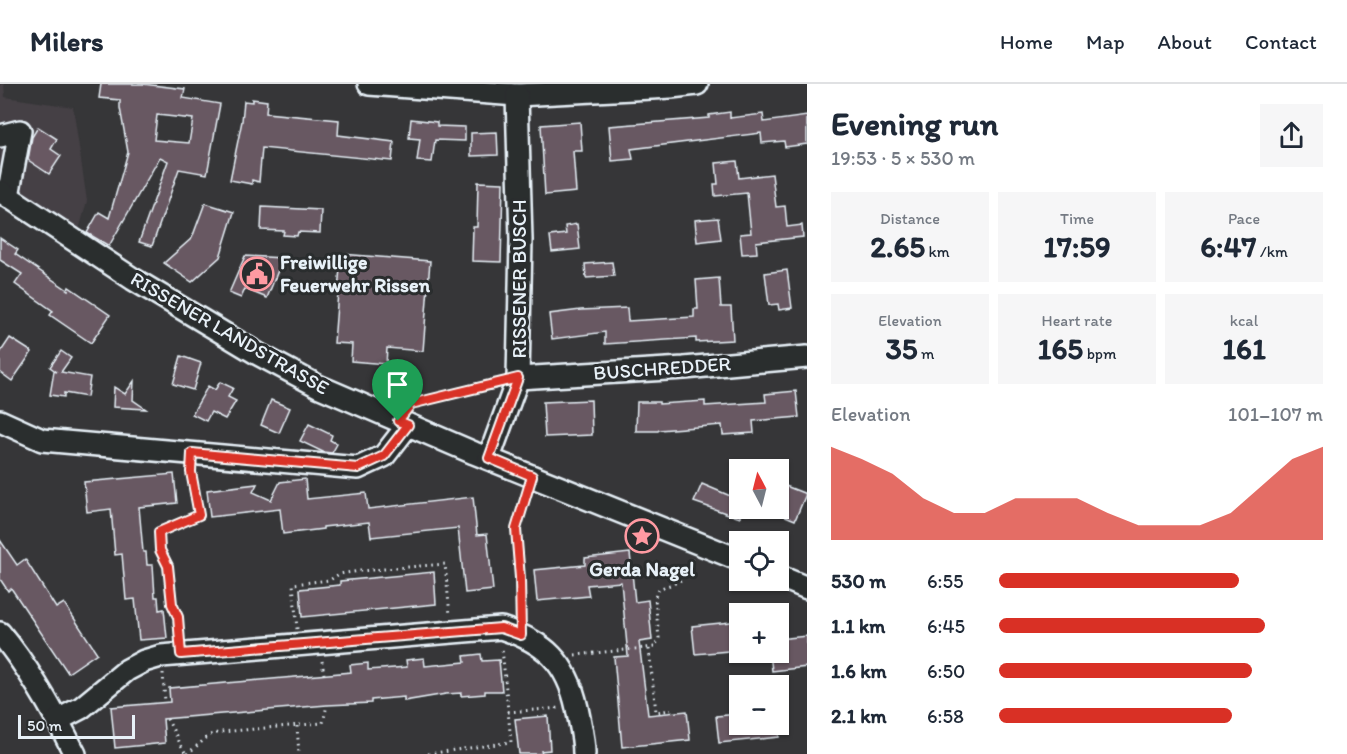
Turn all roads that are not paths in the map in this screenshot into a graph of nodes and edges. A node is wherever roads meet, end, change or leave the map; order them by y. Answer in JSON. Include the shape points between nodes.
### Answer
{"nodes":[{"id":1,"x":369,"y":84,"type":"edge"},
{"id":2,"x":697,"y":84,"type":"edge"},
{"id":3,"x":517,"y":95,"type":"junction"},
{"id":4,"x":0,"y":136,"type":"edge"},
{"id":5,"x":4,"y":194,"type":"edge"},
{"id":6,"x":807,"y":357,"type":"edge"},
{"id":7,"x":518,"y":378,"type":"junction"},
{"id":8,"x":0,"y":422,"type":"edge"},
{"id":9,"x":403,"y":423,"type":"junction"},
{"id":10,"x":489,"y":458,"type":"junction"},
{"id":11,"x":729,"y":556,"type":"edge"},
{"id":12,"x":789,"y":581,"type":"edge"},
{"id":13,"x":807,"y":588,"type":"edge"},
{"id":14,"x":0,"y":633,"type":"edge"},
{"id":15,"x":58,"y":720,"type":"junction"},
{"id":16,"x":75,"y":754,"type":"edge"},
{"id":17,"x":584,"y":754,"type":"edge"}],
"edges":[{"from":1,"to":3,"type":"street"},
{"from":2,"to":3,"type":"street"},
{"from":3,"to":7,"type":"street","name":"RISSENER BUSCH","via":[[521,240]]},
{"from":4,"to":5,"type":"street","via":[[20,131]]},
{"from":5,"to":9,"type":"street","name":"RISSENER LANDSTRASSE","via":[[133,279],[258,354],[318,386]]},
{"from":6,"to":7,"type":"street","name":"BUSCHREDDER"},
{"from":7,"to":10,"type":"street","name":"RISSENER BUSCH"},
{"from":8,"to":9,"type":"street","via":[[42,440],[358,468],[384,456]]},
{"from":9,"to":10,"type":"street","name":"RISSENER LANDSTRASSE"},
{"from":10,"to":11,"type":"street","name":"RISSENER LANDSTRASSE"},
{"from":12,"to":13,"type":"street"},
{"from":14,"to":15,"type":"street"},
{"from":15,"to":16,"type":"street"},
{"from":15,"to":17,"type":"street","via":[[81,708],[127,670],[144,661],[171,655],[501,628],[521,635],[552,657],[569,680],[584,735]]}]}
